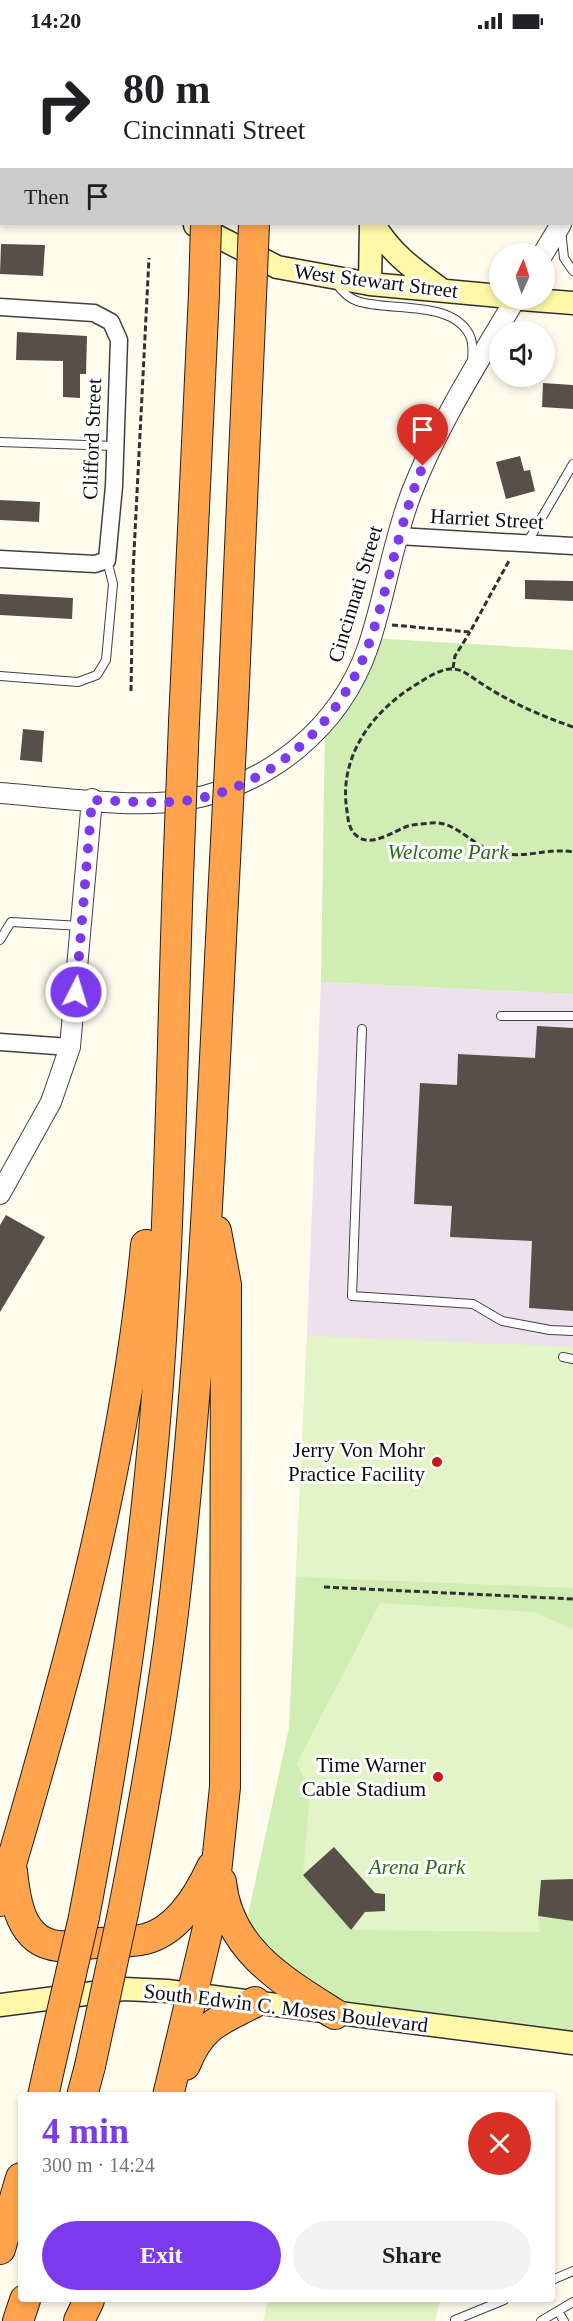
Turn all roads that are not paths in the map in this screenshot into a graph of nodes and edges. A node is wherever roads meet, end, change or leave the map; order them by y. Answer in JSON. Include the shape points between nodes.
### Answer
{"nodes":[{"id":1,"x":194,"y":225,"type":"edge"},
{"id":2,"x":206,"y":225,"type":"edge"},
{"id":3,"x":254,"y":225,"type":"edge"},
{"id":4,"x":373,"y":225,"type":"edge"},
{"id":5,"x":374,"y":225,"type":"edge"},
{"id":6,"x":560,"y":225,"type":"edge"},
{"id":7,"x":561,"y":225,"type":"edge"},
{"id":8,"x":550,"y":243,"type":"edge"},
{"id":9,"x":573,"y":271,"type":"edge"},
{"id":10,"x":332,"y":278,"type":"junction"},
{"id":11,"x":370,"y":284,"type":"junction"},
{"id":12,"x":444,"y":291,"type":"junction"},
{"id":13,"x":489,"y":296,"type":"edge"},
{"id":14,"x":555,"y":302,"type":"edge"},
{"id":15,"x":573,"y":303,"type":"edge"},
{"id":16,"x":0,"y":307,"type":"edge"},
{"id":17,"x":504,"y":309,"type":"edge"},
{"id":18,"x":471,"y":377,"type":"junction"},
{"id":19,"x":0,"y":442,"type":"edge"},
{"id":20,"x":115,"y":446,"type":"junction"},
{"id":21,"x":573,"y":464,"type":"edge"},
{"id":22,"x":398,"y":536,"type":"junction"},
{"id":23,"x":526,"y":543,"type":"junction"},
{"id":24,"x":573,"y":546,"type":"edge"},
{"id":25,"x":0,"y":559,"type":"edge"},
{"id":26,"x":107,"y":560,"type":"junction"},
{"id":27,"x":0,"y":676,"type":"edge"},
{"id":28,"x":0,"y":793,"type":"edge"},
{"id":29,"x":92,"y":800,"type":"junction"},
{"id":30,"x":0,"y":920,"type":"edge"},
{"id":31,"x":11,"y":922,"type":"junction"},
{"id":32,"x":81,"y":926,"type":"junction"},
{"id":33,"x":0,"y":940,"type":"edge"},
{"id":34,"x":501,"y":1016,"type":"dead end"},
{"id":35,"x":573,"y":1017,"type":"edge"},
{"id":36,"x":363,"y":1029,"type":"dead end"},
{"id":37,"x":0,"y":1042,"type":"edge"},
{"id":38,"x":70,"y":1047,"type":"junction"},
{"id":39,"x":167,"y":1170,"type":"junction"},
{"id":40,"x":208,"y":1181,"type":"junction"},
{"id":41,"x":0,"y":1194,"type":"edge"},
{"id":42,"x":573,"y":1331,"type":"edge"},
{"id":43,"x":563,"y":1357,"type":"dead end"},
{"id":44,"x":573,"y":1359,"type":"edge"},
{"id":45,"x":218,"y":1853,"type":"junction"},
{"id":46,"x":11,"y":1865,"type":"junction"},
{"id":47,"x":0,"y":1901,"type":"edge"},
{"id":48,"x":193,"y":1994,"type":"junction"},
{"id":49,"x":255,"y":2002,"type":"junction"},
{"id":50,"x":0,"y":2004,"type":"edge"},
{"id":51,"x":335,"y":2014,"type":"junction"},
{"id":52,"x":573,"y":2043,"type":"edge"},
{"id":53,"x":46,"y":2082,"type":"edge"},
{"id":54,"x":83,"y":2092,"type":"edge"},
{"id":55,"x":171,"y":2092,"type":"edge"},
{"id":56,"x":172,"y":2092,"type":"edge"},
{"id":57,"x":18,"y":2188,"type":"edge"},
{"id":58,"x":0,"y":2249,"type":"edge"},
{"id":59,"x":573,"y":2271,"type":"edge"},
{"id":60,"x":555,"y":2279,"type":"edge"},
{"id":61,"x":24,"y":2302,"type":"edge"},
{"id":62,"x":88,"y":2302,"type":"edge"},
{"id":63,"x":499,"y":2302,"type":"edge"},
{"id":64,"x":573,"y":2302,"type":"edge"},
{"id":65,"x":558,"y":2311,"type":"junction"},
{"id":66,"x":455,"y":2320,"type":"edge"},
{"id":67,"x":18,"y":2321,"type":"edge"},
{"id":68,"x":79,"y":2321,"type":"edge"},
{"id":69,"x":541,"y":2321,"type":"edge"},
{"id":70,"x":564,"y":2321,"type":"edge"}],
"edges":[{"from":1,"to":10,"type":"main road","name":"West Stewart Street","via":[[277,267]]},
{"from":2,"to":39,"type":"highway","bridge":true},
{"from":3,"to":40,"type":"highway","bridge":true},
{"from":4,"to":11,"type":"main road"},
{"from":5,"to":12,"type":"main road","via":[[404,262]]},
{"from":6,"to":8,"type":"street"},
{"from":7,"to":9,"type":"lane","via":[[564,258]]},
{"from":10,"to":11,"type":"main road","name":"West Stewart Street"},
{"from":10,"to":18,"type":"lane","via":[[357,301],[425,309],[458,321],[471,337]]},
{"from":11,"to":12,"type":"main road","name":"West Stewart Street"},
{"from":12,"to":13,"type":"main road","name":"West Stewart Street"},
{"from":14,"to":15,"type":"main road","name":"West Stewart Street"},
{"from":16,"to":20,"type":"street","name":"Clifford Street","via":[[94,313],[111,322],[118,340]]},
{"from":17,"to":18,"type":"street","name":"Cincinnati Street"},
{"from":18,"to":22,"type":"street","name":"Cincinnati Street","via":[[423,466]]},
{"from":19,"to":20,"type":"lane"},
{"from":20,"to":26,"type":"street","name":"Clifford Street"},
{"from":21,"to":23,"type":"lane"},
{"from":22,"to":23,"type":"street","name":"Harriet Street"},
{"from":22,"to":29,"type":"street","name":"Cincinnati Street","via":[[368,648],[354,679],[309,738],[262,774],[226,790],[184,801]]},
{"from":23,"to":24,"type":"street","name":"Harriet Street"},
{"from":25,"to":26,"type":"street","via":[[94,564]]},
{"from":26,"to":27,"type":"lane","via":[[113,584],[106,660],[97,675],[78,682]]},
{"from":28,"to":29,"type":"street","name":"Cincinnati Street"},
{"from":29,"to":32,"type":"street"},
{"from":30,"to":31,"type":"lane"},
{"from":31,"to":32,"type":"lane"},
{"from":31,"to":33,"type":"lane"},
{"from":32,"to":38,"type":"street"},
{"from":34,"to":35,"type":"lane"},
{"from":36,"to":42,"type":"lane","via":[[352,1296],[473,1304],[502,1321]]},
{"from":37,"to":38,"type":"street"},
{"from":38,"to":41,"type":"street","via":[[51,1102]]},
{"from":39,"to":46,"type":"highway","via":[[147,1244],[116,1447],[83,1605]]},
{"from":39,"to":53,"type":"highway","bridge":true,"via":[[150,1474],[117,1728],[84,1917]]},
{"from":40,"to":45,"type":"highway","via":[[226,1285],[226,1746]]},
{"from":40,"to":54,"type":"highway","bridge":true,"via":[[195,1387],[175,1596],[123,1913]]},
{"from":43,"to":44,"type":"lane"},
{"from":45,"to":46,"type":"highway","via":[[191,1903],[176,1921],[157,1934],[138,1940],[57,1946],[34,1934],[24,1923],[15,1901]]},
{"from":45,"to":48,"type":"highway","via":[[212,1911]]},
{"from":45,"to":51,"type":"highway","via":[[222,1895],[242,1942],[282,1981]]},
{"from":46,"to":47,"type":"highway"},
{"from":48,"to":49,"type":"main road","name":"South Edwin C. Moses Boulevard"},
{"from":48,"to":50,"type":"main road","name":"South Edwin C. Moses Boulevard","via":[[124,1989]]},
{"from":48,"to":55,"type":"highway"},
{"from":49,"to":51,"type":"main road","name":"South Edwin C. Moses Boulevard"},
{"from":49,"to":56,"type":"highway","via":[[206,2029],[194,2042]]},
{"from":51,"to":52,"type":"main road","name":"South Edwin C. Moses Boulevard"},
{"from":57,"to":58,"type":"highway"},
{"from":59,"to":60,"type":"lane"},
{"from":61,"to":67,"type":"highway"},
{"from":62,"to":68,"type":"highway"},
{"from":63,"to":66,"type":"lane"},
{"from":64,"to":65,"type":"lane"},
{"from":65,"to":69,"type":"lane"},
{"from":65,"to":70,"type":"lane"}]}
